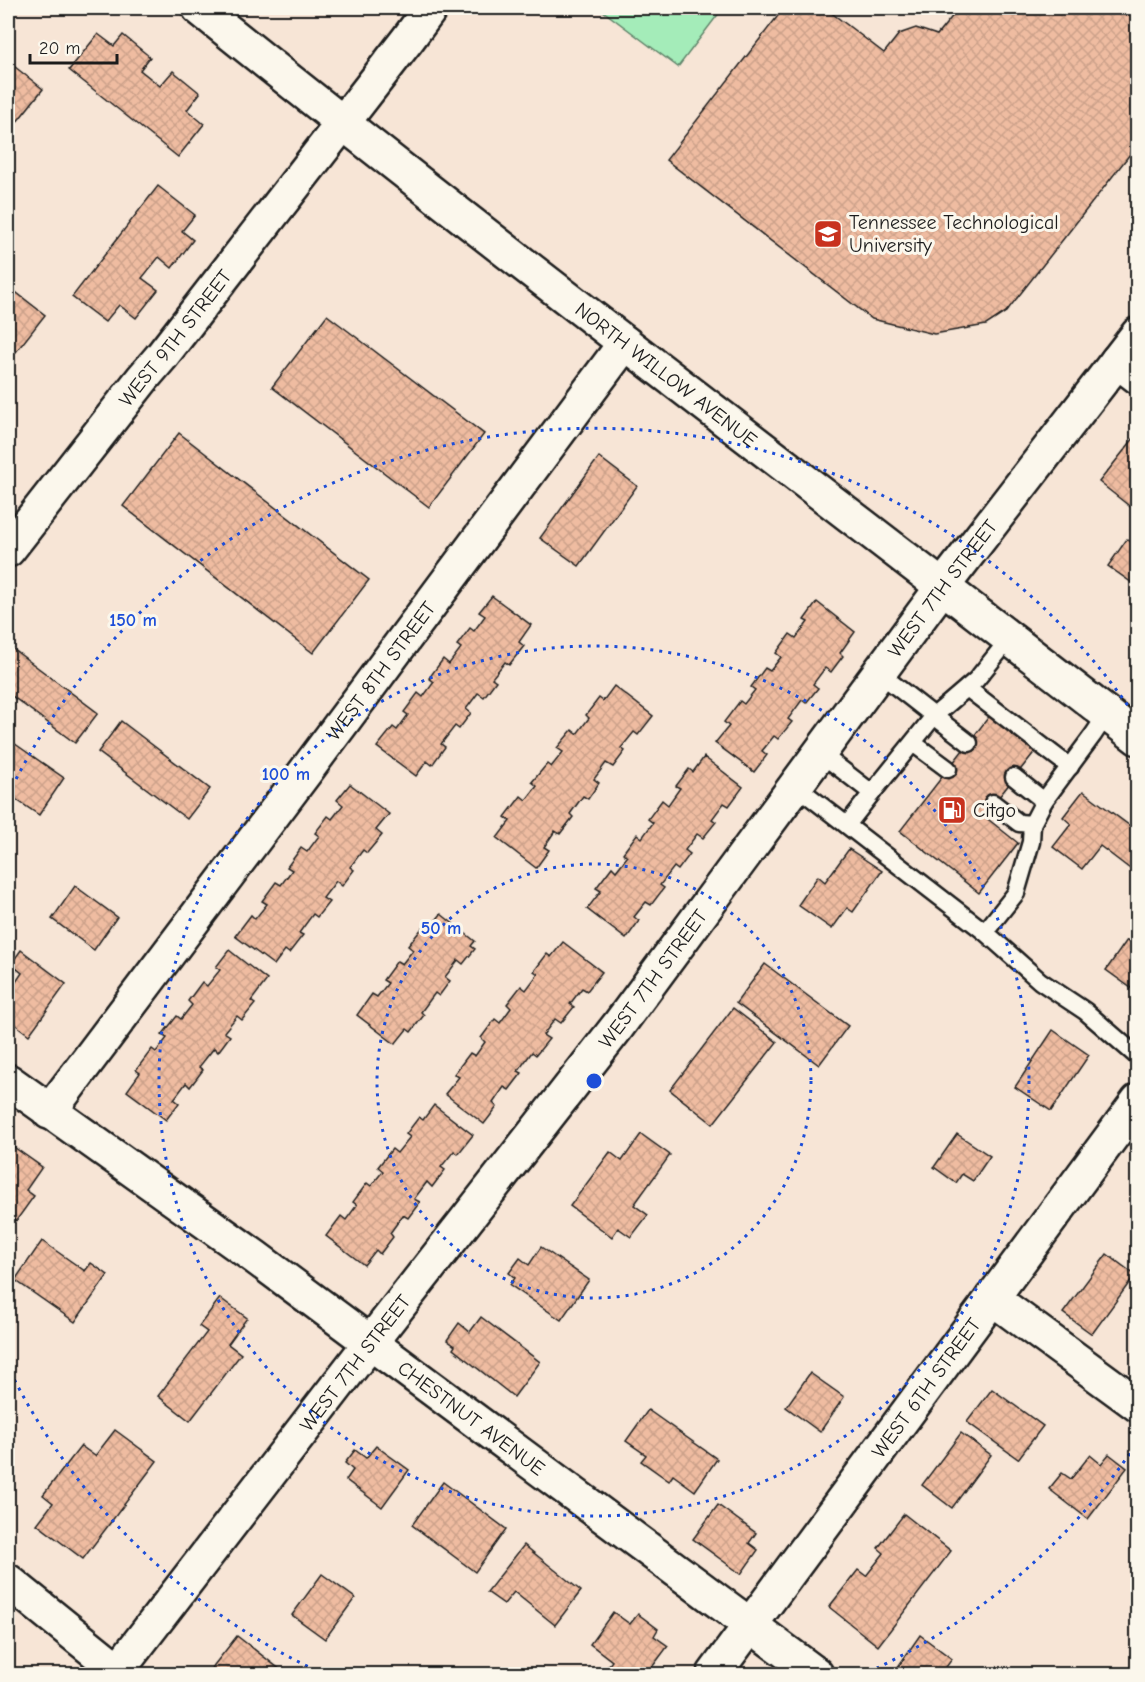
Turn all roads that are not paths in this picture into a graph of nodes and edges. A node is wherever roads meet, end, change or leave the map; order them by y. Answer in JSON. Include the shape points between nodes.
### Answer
{"nodes":[{"id":1,"x":199,"y":8,"type":"edge"},
{"id":2,"x":431,"y":8,"type":"edge"},
{"id":3,"x":342,"y":124,"type":"junction"},
{"id":4,"x":1137,"y":334,"type":"edge"},
{"id":5,"x":625,"y":343,"type":"junction"},
{"id":6,"x":1127,"y":369,"type":"edge"},
{"id":7,"x":9,"y":544,"type":"edge"},
{"id":8,"x":943,"y":585,"type":"junction"},
{"id":9,"x":1010,"y":638,"type":"junction"},
{"id":10,"x":879,"y":673,"type":"junction"},
{"id":11,"x":967,"y":688,"type":"junction"},
{"id":12,"x":1107,"y":714,"type":"junction"},
{"id":13,"x":934,"y":716,"type":"junction"},
{"id":14,"x":1137,"y":738,"type":"edge"},
{"id":15,"x":913,"y":743,"type":"junction"},
{"id":16,"x":969,"y":743,"type":"dead end"},
{"id":17,"x":820,"y":753,"type":"junction"},
{"id":18,"x":1070,"y":767,"type":"junction"},
{"id":19,"x":948,"y":769,"type":"dead end"},
{"id":20,"x":1014,"y":777,"type":"dead end"},
{"id":21,"x":796,"y":786,"type":"junction"},
{"id":22,"x":872,"y":793,"type":"junction"},
{"id":23,"x":1044,"y":801,"type":"junction"},
{"id":24,"x":993,"y":804,"type":"dead end"},
{"id":25,"x":1032,"y":824,"type":"junction"},
{"id":26,"x":847,"y":825,"type":"junction"},
{"id":27,"x":985,"y":932,"type":"junction"},
{"id":28,"x":1137,"y":1057,"type":"edge"},
{"id":29,"x":8,"y":1081,"type":"edge"},
{"id":30,"x":1137,"y":1101,"type":"edge"},
{"id":31,"x":49,"y":1112,"type":"junction"},
{"id":32,"x":992,"y":1298,"type":"junction"},
{"id":33,"x":370,"y":1343,"type":"junction"},
{"id":34,"x":1137,"y":1405,"type":"edge"},
{"id":35,"x":8,"y":1581,"type":"edge"},
{"id":36,"x":749,"y":1625,"type":"junction"},
{"id":37,"x":118,"y":1673,"type":"edge"},
{"id":38,"x":714,"y":1674,"type":"edge"},
{"id":39,"x":816,"y":1674,"type":"edge"}],
"edges":[{"from":1,"to":3,"type":"street","name":"NORTH WILLOW AVENUE"},
{"from":2,"to":3,"type":"street","name":"WEST 9TH STREET"},
{"from":3,"to":5,"type":"street","name":"NORTH WILLOW AVENUE"},
{"from":3,"to":7,"type":"street","name":"WEST 9TH STREET"},
{"from":4,"to":6,"type":"street","name":"WEST 7TH STREET"},
{"from":5,"to":8,"type":"street","name":"NORTH WILLOW AVENUE"},
{"from":5,"to":31,"type":"street","name":"WEST 8TH STREET"},
{"from":6,"to":8,"type":"street","name":"WEST 7TH STREET"},
{"from":8,"to":9,"type":"street","name":"NORTH WILLOW AVENUE"},
{"from":8,"to":10,"type":"street","name":"WEST 7TH STREET"},
{"from":9,"to":11,"type":"lane"},
{"from":9,"to":12,"type":"street","name":"NORTH WILLOW AVENUE"},
{"from":10,"to":13,"type":"lane"},
{"from":10,"to":17,"type":"street","name":"WEST 7TH STREET"},
{"from":11,"to":13,"type":"lane"},
{"from":11,"to":18,"type":"lane"},
{"from":12,"to":14,"type":"street","name":"NORTH WILLOW AVENUE"},
{"from":12,"to":18,"type":"lane"},
{"from":13,"to":15,"type":"lane"},
{"from":13,"to":16,"type":"lane"},
{"from":15,"to":19,"type":"lane"},
{"from":15,"to":22,"type":"lane"},
{"from":17,"to":21,"type":"street","name":"WEST 7TH STREET"},
{"from":17,"to":22,"type":"lane"},
{"from":18,"to":23,"type":"lane"},
{"from":20,"to":23,"type":"lane"},
{"from":21,"to":26,"type":"lane"},
{"from":21,"to":33,"type":"street","name":"WEST 7TH STREET","via":[[618,1026]]},
{"from":22,"to":26,"type":"lane"},
{"from":23,"to":25,"type":"lane"},
{"from":24,"to":25,"type":"lane","via":[[1019,823]]},
{"from":25,"to":27,"type":"lane","via":[[1031,842],[1016,893]]},
{"from":26,"to":27,"type":"lane"},
{"from":27,"to":28,"type":"lane"},
{"from":29,"to":31,"type":"street","name":"CHESTNUT AVENUE"},
{"from":30,"to":32,"type":"street","name":"WEST 6TH STREET"},
{"from":31,"to":33,"type":"street","name":"CHESTNUT AVENUE"},
{"from":32,"to":34,"type":"street"},
{"from":32,"to":36,"type":"street","name":"WEST 6TH STREET"},
{"from":33,"to":36,"type":"street","name":"CHESTNUT AVENUE"},
{"from":33,"to":37,"type":"street","name":"WEST 7TH STREET"},
{"from":35,"to":37,"type":"street"},
{"from":36,"to":38,"type":"street","name":"WEST 6TH STREET"},
{"from":36,"to":39,"type":"street","name":"CHESTNUT AVENUE"}]}
